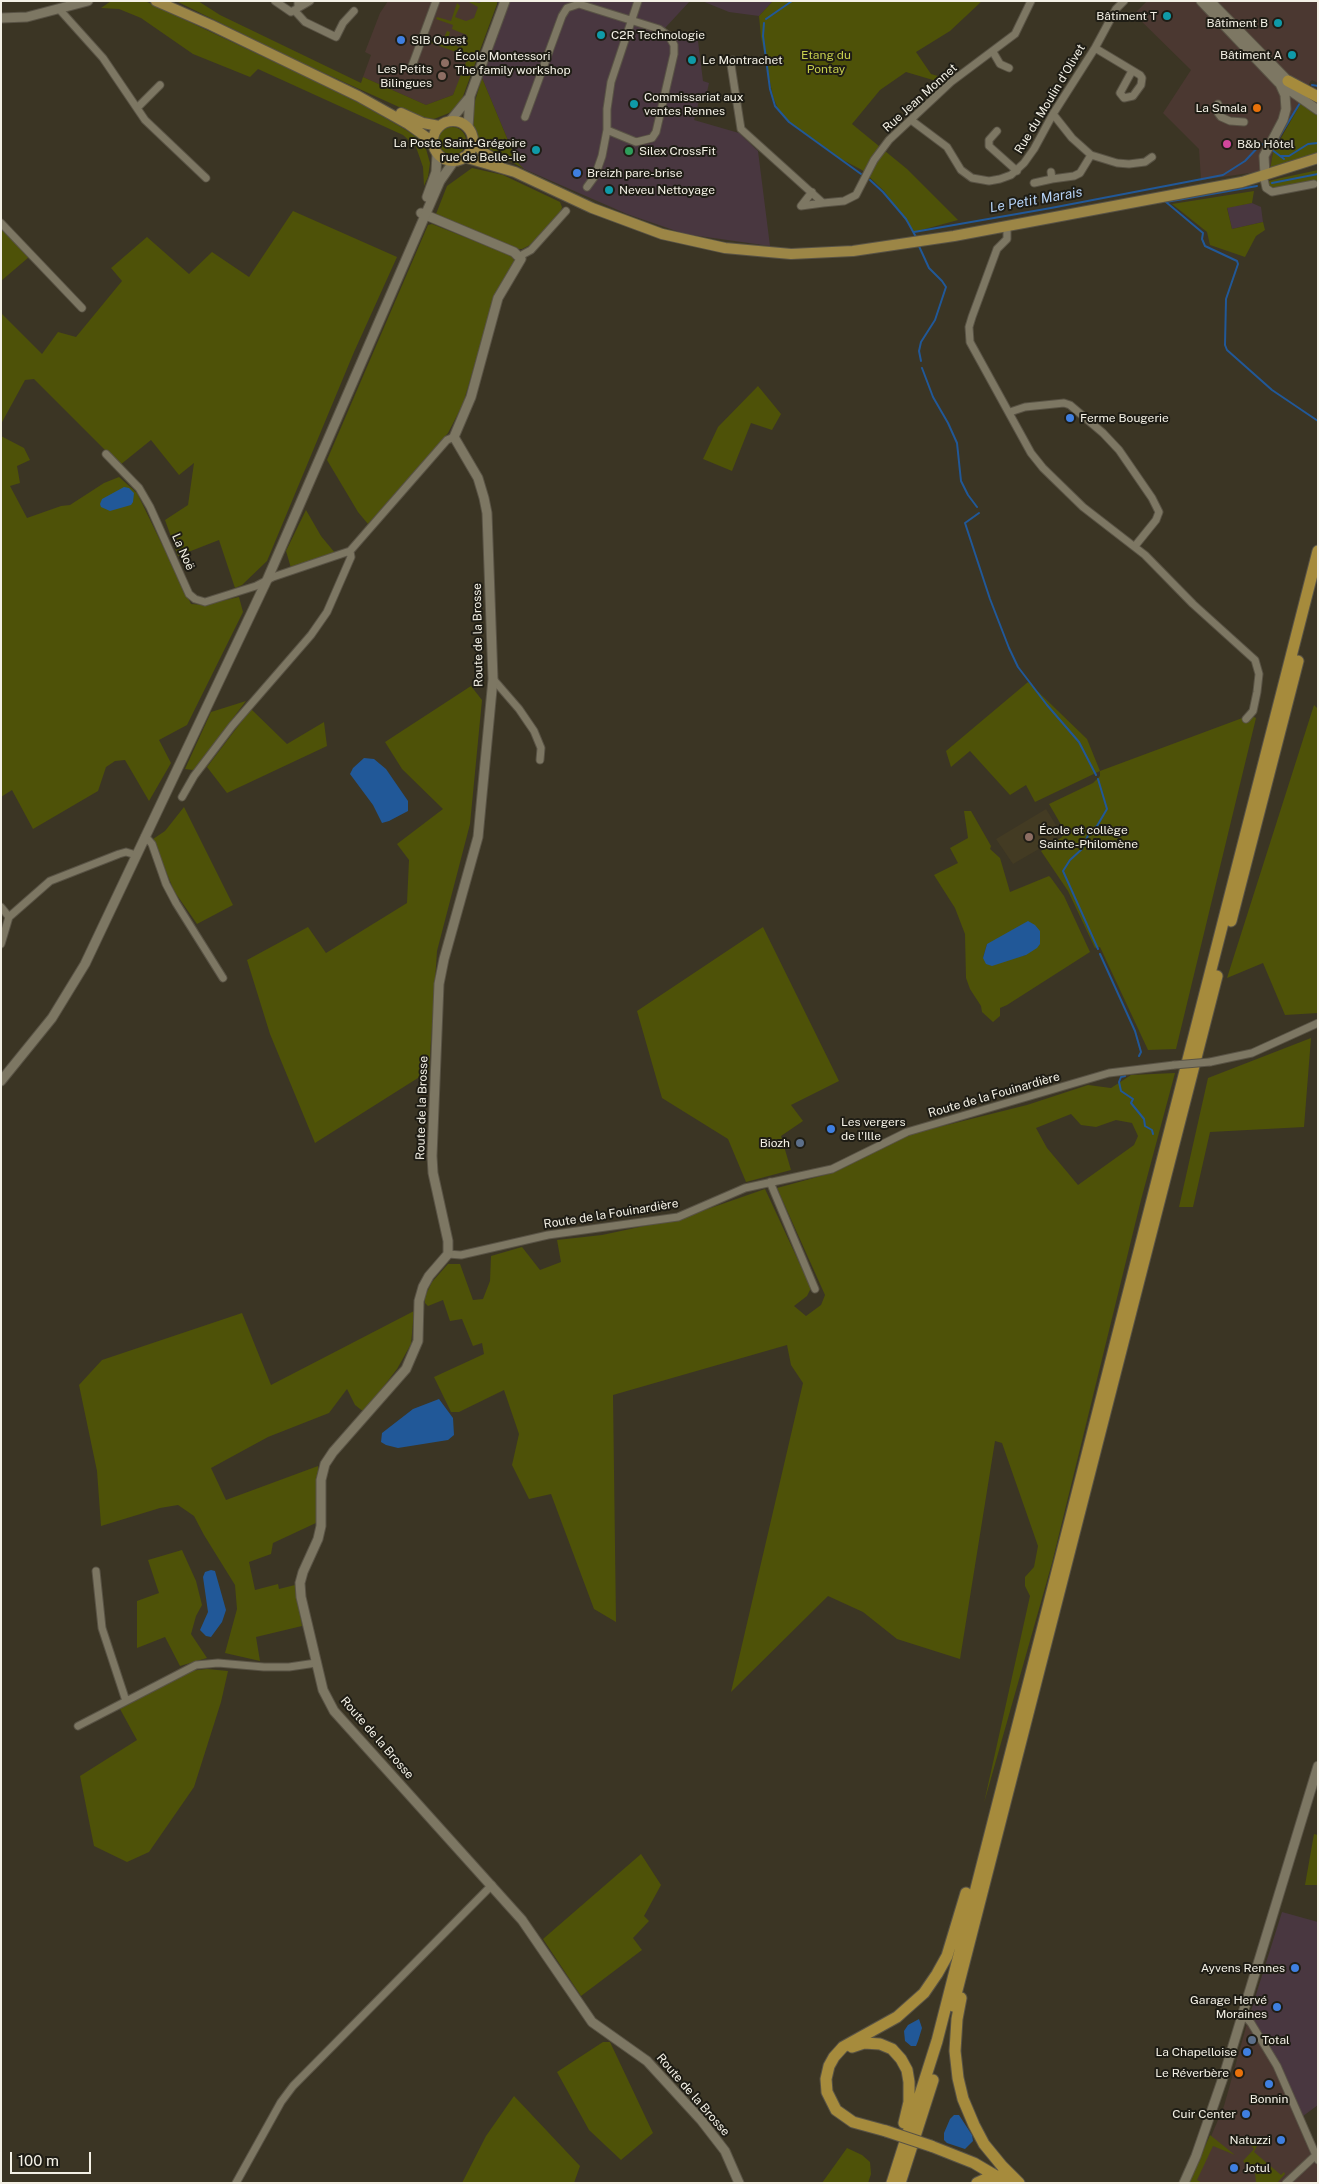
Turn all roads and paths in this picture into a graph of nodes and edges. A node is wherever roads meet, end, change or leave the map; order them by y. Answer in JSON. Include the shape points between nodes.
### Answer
{"nodes":[{"id":1,"x":80,"y":1,"type":"edge"},
{"id":2,"x":88,"y":1,"type":"edge"},
{"id":3,"x":156,"y":1,"type":"edge"},
{"id":4,"x":170,"y":1,"type":"edge"},
{"id":5,"x":275,"y":1,"type":"edge"},
{"id":6,"x":310,"y":1,"type":"edge"},
{"id":7,"x":436,"y":1,"type":"edge"},
{"id":8,"x":504,"y":1,"type":"edge"},
{"id":9,"x":638,"y":1,"type":"edge"},
{"id":10,"x":1031,"y":1,"type":"edge"},
{"id":11,"x":1124,"y":1,"type":"edge"},
{"id":12,"x":1201,"y":1,"type":"edge"},
{"id":13,"x":1210,"y":1,"type":"edge"},
{"id":14,"x":282,"y":4,"type":"edge"},
{"id":15,"x":297,"y":7,"type":"edge"},
{"id":16,"x":63,"y":8,"type":"junction"},
{"id":17,"x":354,"y":11,"type":"dead end"},
{"id":18,"x":1,"y":18,"type":"edge"},
{"id":19,"x":633,"y":19,"type":"junction"},
{"id":20,"x":211,"y":24,"type":"junction"},
{"id":21,"x":1095,"y":48,"type":"junction"},
{"id":22,"x":993,"y":52,"type":"junction"},
{"id":23,"x":733,"y":60,"type":"dead end"},
{"id":24,"x":1009,"y":68,"type":"dead end"},
{"id":25,"x":423,"y":70,"type":"dead end"},
{"id":26,"x":1132,"y":72,"type":"dead end"},
{"id":27,"x":1283,"y":81,"type":"junction"},
{"id":28,"x":160,"y":85,"type":"dead end"},
{"id":29,"x":358,"y":96,"type":"junction"},
{"id":30,"x":470,"y":96,"type":"junction"},
{"id":31,"x":1318,"y":98,"type":"edge"},
{"id":32,"x":1318,"y":102,"type":"edge"},
{"id":33,"x":1218,"y":104,"type":"dead end"},
{"id":34,"x":137,"y":108,"type":"junction"},
{"id":35,"x":1318,"y":110,"type":"edge"},
{"id":36,"x":1053,"y":114,"type":"junction"},
{"id":37,"x":525,"y":117,"type":"dead end"},
{"id":38,"x":911,"y":120,"type":"junction"},
{"id":39,"x":450,"y":121,"type":"junction"},
{"id":40,"x":1244,"y":122,"type":"dead end"},
{"id":41,"x":439,"y":126,"type":"junction"},
{"id":42,"x":468,"y":128,"type":"junction"},
{"id":43,"x":607,"y":130,"type":"junction"},
{"id":44,"x":997,"y":130,"type":"dead end"},
{"id":45,"x":473,"y":141,"type":"junction"},
{"id":46,"x":433,"y":142,"type":"junction"},
{"id":47,"x":437,"y":154,"type":"junction"},
{"id":48,"x":1091,"y":155,"type":"junction"},
{"id":49,"x":464,"y":157,"type":"junction"},
{"id":50,"x":1152,"y":157,"type":"dead end"},
{"id":51,"x":1318,"y":158,"type":"edge"},
{"id":52,"x":454,"y":161,"type":"junction"},
{"id":53,"x":1318,"y":165,"type":"edge"},
{"id":54,"x":1017,"y":171,"type":"junction"},
{"id":55,"x":515,"y":172,"type":"junction"},
{"id":56,"x":1264,"y":177,"type":"junction"},
{"id":57,"x":206,"y":178,"type":"dead end"},
{"id":58,"x":1034,"y":183,"type":"dead end"},
{"id":59,"x":1314,"y":184,"type":"dead end"},
{"id":60,"x":587,"y":187,"type":"dead end"},
{"id":61,"x":812,"y":192,"type":"junction"},
{"id":62,"x":824,"y":203,"type":"junction"},
{"id":63,"x":566,"y":211,"type":"dead end"},
{"id":64,"x":424,"y":214,"type":"junction"},
{"id":65,"x":1,"y":223,"type":"edge"},
{"id":66,"x":1007,"y":226,"type":"junction"},
{"id":67,"x":520,"y":256,"type":"junction"},
{"id":68,"x":82,"y":308,"type":"dead end"},
{"id":69,"x":1010,"y":412,"type":"junction"},
{"id":70,"x":454,"y":436,"type":"junction"},
{"id":71,"x":106,"y":454,"type":"dead end"},
{"id":72,"x":1135,"y":546,"type":"junction"},
{"id":73,"x":350,"y":551,"type":"junction"},
{"id":74,"x":1318,"y":551,"type":"edge"},
{"id":75,"x":267,"y":580,"type":"junction"},
{"id":76,"x":1318,"y":581,"type":"edge"},
{"id":77,"x":493,"y":679,"type":"junction"},
{"id":78,"x":1246,"y":719,"type":"dead end"},
{"id":79,"x":540,"y":760,"type":"dead end"},
{"id":80,"x":182,"y":796,"type":"dead end"},
{"id":81,"x":145,"y":836,"type":"junction"},
{"id":82,"x":136,"y":855,"type":"junction"},
{"id":83,"x":1,"y":907,"type":"edge"},
{"id":84,"x":9,"y":917,"type":"junction"},
{"id":85,"x":1,"y":944,"type":"edge"},
{"id":86,"x":223,"y":978,"type":"dead end"},
{"id":87,"x":1318,"y":1024,"type":"edge"},
{"id":88,"x":1,"y":1081,"type":"edge"},
{"id":89,"x":770,"y":1182,"type":"junction"},
{"id":90,"x":448,"y":1254,"type":"junction"},
{"id":91,"x":815,"y":1289,"type":"dead end"},
{"id":92,"x":96,"y":1571,"type":"dead end"},
{"id":93,"x":316,"y":1664,"type":"junction"},
{"id":94,"x":126,"y":1701,"type":"junction"},
{"id":95,"x":78,"y":1726,"type":"dead end"},
{"id":96,"x":1318,"y":1766,"type":"edge"},
{"id":97,"x":994,"y":1817,"type":"junction"},
{"id":98,"x":492,"y":1885,"type":"junction"},
{"id":99,"x":965,"y":1964,"type":"junction"},
{"id":100,"x":1244,"y":2014,"type":"junction"},
{"id":101,"x":886,"y":2131,"type":"junction"},
{"id":102,"x":1317,"y":2156,"type":"edge"},
{"id":103,"x":998,"y":2176,"type":"junction"},
{"id":104,"x":236,"y":2183,"type":"edge"},
{"id":105,"x":738,"y":2183,"type":"edge"},
{"id":106,"x":886,"y":2183,"type":"edge"},
{"id":107,"x":892,"y":2183,"type":"edge"},
{"id":108,"x":900,"y":2183,"type":"edge"},
{"id":109,"x":977,"y":2183,"type":"edge"},
{"id":110,"x":1008,"y":2183,"type":"edge"},
{"id":111,"x":1020,"y":2183,"type":"edge"},
{"id":112,"x":1184,"y":2183,"type":"edge"},
{"id":113,"x":1286,"y":2183,"type":"edge"}],
"edges":[{"from":1,"to":16,"type":"street"},
{"from":2,"to":16,"type":"street"},
{"from":3,"to":20,"type":"main road"},
{"from":4,"to":20,"type":"main road"},
{"from":5,"to":14,"type":"street"},
{"from":6,"to":15,"type":"street"},
{"from":7,"to":25,"type":"street","via":[[412,66]]},
{"from":8,"to":30,"type":"street"},
{"from":9,"to":19,"type":"street"},
{"from":10,"to":22,"type":"street","name":"Rue Jean Monnet","via":[[1015,34]]},
{"from":11,"to":21,"type":"street","name":"Rue du Moulin d'Olivet","via":[[1116,9]]},
{"from":12,"to":27,"type":"street"},
{"from":13,"to":27,"type":"street"},
{"from":14,"to":15,"type":"street","via":[[291,12]]},
{"from":15,"to":17,"type":"street","via":[[305,22],[336,38]]},
{"from":16,"to":18,"type":"street","via":[[27,17]]},
{"from":16,"to":34,"type":"street"},
{"from":19,"to":37,"type":"street","via":[[579,4],[567,8]]},
{"from":19,"to":43,"type":"street","via":[[611,82]]},
{"from":19,"to":43,"type":"street","via":[[659,29],[669,36],[674,45],[656,132],[652,138],[636,142]]},
{"from":20,"to":29,"type":"main road"},
{"from":21,"to":26,"type":"street"},
{"from":21,"to":36,"type":"street","name":"Rue du Moulin d'Olivet"},
{"from":22,"to":24,"type":"street","via":[[1000,64]]},
{"from":22,"to":38,"type":"street","name":"Rue Jean Monnet","via":[[951,82]]},
{"from":23,"to":61,"type":"street","via":[[731,65],[741,129]]},
{"from":27,"to":31,"type":"highway"},
{"from":27,"to":32,"type":"street"},
{"from":27,"to":35,"type":"street"},
{"from":27,"to":56,"type":"street","via":[[1286,109],[1266,152]]},
{"from":28,"to":34,"type":"street"},
{"from":29,"to":41,"type":"main road","via":[[423,123]]},
{"from":29,"to":46,"type":"main road"},
{"from":30,"to":39,"type":"street"},
{"from":30,"to":42,"type":"street"},
{"from":33,"to":40,"type":"street","via":[[1221,117]]},
{"from":34,"to":57,"type":"street","via":[[145,120]]},
{"from":36,"to":48,"type":"street"},
{"from":36,"to":54,"type":"street","name":"Rue du Moulin d'Olivet"},
{"from":38,"to":54,"type":"street","name":"Rue du Moulin d'Olivet","via":[[948,147],[961,170],[972,178],[989,181]]},
{"from":38,"to":62,"type":"street","name":"Rue Jean Monnet","via":[[881,150],[856,195],[844,202]]},
{"from":39,"to":41,"type":"main road"},
{"from":39,"to":42,"type":"main road","via":[[460,122]]},
{"from":41,"to":46,"type":"main road"},
{"from":42,"to":45,"type":"main road"},
{"from":43,"to":60,"type":"street","via":[[599,164]]},
{"from":44,"to":54,"type":"street","via":[[989,146]]},
{"from":45,"to":49,"type":"main road"},
{"from":45,"to":55,"type":"main road","via":[[483,152]]},
{"from":46,"to":47,"type":"main road"},
{"from":47,"to":52,"type":"main road"},
{"from":47,"to":64,"type":"street","via":[[436,172]]},
{"from":48,"to":50,"type":"street","via":[[1129,164],[1145,162]]},
{"from":48,"to":58,"type":"street","via":[[1080,173],[1074,176],[1051,176]]},
{"from":49,"to":52,"type":"main road"},
{"from":49,"to":55,"type":"main road"},
{"from":51,"to":56,"type":"main road"},
{"from":52,"to":64,"type":"street","via":[[443,175]]},
{"from":53,"to":56,"type":"main road"},
{"from":55,"to":66,"type":"main road","via":[[624,221],[668,236],[712,246],[764,252],[852,251]]},
{"from":56,"to":59,"type":"street","via":[[1264,186],[1272,192]]},
{"from":56,"to":66,"type":"main road"},
{"from":61,"to":62,"type":"street"},
{"from":61,"to":62,"type":"street","name":"Rue Jean Monnet","via":[[801,206]]},
{"from":63,"to":67,"type":"street","via":[[531,250]]},
{"from":64,"to":67,"type":"street"},
{"from":64,"to":75,"type":"street"},
{"from":65,"to":68,"type":"street"},
{"from":66,"to":69,"type":"street","via":[[1007,239],[997,250],[969,327],[970,342]]},
{"from":67,"to":70,"type":"street","via":[[520,262],[498,298],[471,397]]},
{"from":69,"to":72,"type":"street","via":[[1031,453],[1054,480],[1102,524]]},
{"from":69,"to":72,"type":"street","via":[[1064,403],[1120,450],[1159,512]]},
{"from":70,"to":73,"type":"street","via":[[447,440]]},
{"from":70,"to":77,"type":"street","name":"Route de la Brosse","via":[[478,478],[484,498]]},
{"from":71,"to":75,"type":"street","name":"La Noë","via":[[139,488],[189,594],[195,599],[205,602]]},
{"from":72,"to":78,"type":"street","via":[[1255,660],[1259,674],[1257,692],[1253,711]]},
{"from":73,"to":75,"type":"street","name":"La Noë"},
{"from":73,"to":80,"type":"street","via":[[351,557],[327,612],[232,726]]},
{"from":74,"to":97,"type":"highway"},
{"from":75,"to":81,"type":"street"},
{"from":76,"to":99,"type":"highway"},
{"from":77,"to":79,"type":"street","via":[[534,731],[541,748]]},
{"from":77,"to":90,"type":"street","name":"Route de la Brosse","via":[[478,837],[439,984],[432,1156]]},
{"from":81,"to":82,"type":"street"},
{"from":81,"to":86,"type":"street","via":[[152,844],[176,903]]},
{"from":82,"to":84,"type":"street","via":[[119,854],[50,881]]},
{"from":82,"to":88,"type":"street","via":[[85,964],[52,1018]]},
{"from":83,"to":84,"type":"street"},
{"from":84,"to":85,"type":"street"},
{"from":87,"to":89,"type":"street","name":"Route de la Fouinardière","bridge":true,"via":[[1252,1053],[1210,1062],[1110,1073],[1060,1087],[907,1132],[822,1172]]},
{"from":89,"to":90,"type":"street","name":"Route de la Fouinardière","via":[[745,1188],[678,1217],[548,1235],[461,1255]]},
{"from":89,"to":91,"type":"street"},
{"from":90,"to":93,"type":"street","name":"Route de la Brosse","via":[[423,1287],[419,1301],[418,1341],[406,1369],[325,1464],[321,1526],[300,1583]]},
{"from":92,"to":94,"type":"street","via":[[102,1628]]},
{"from":93,"to":94,"type":"street","via":[[272,1667],[202,1664]]},
{"from":93,"to":98,"type":"street","name":"Route de la Brosse","via":[[323,1690],[334,1711]]},
{"from":94,"to":95,"type":"street"},
{"from":96,"to":100,"type":"street"},
{"from":97,"to":101,"type":"highway","via":[[987,1826],[949,1949],[934,1980],[897,2017],[843,2047],[829,2066],[826,2086],[836,2110],[853,2122]]},
{"from":97,"to":107,"type":"highway","via":[[937,2041]]},
{"from":98,"to":104,"type":"street","via":[[293,2086]]},
{"from":98,"to":105,"type":"street","name":"Route de la Brosse","via":[[530,1931],[589,2018],[648,2061],[701,2120],[725,2150]]},
{"from":99,"to":108,"type":"highway"},
{"from":99,"to":111,"type":"highway","via":[[955,2036],[962,2093],[984,2144]]},
{"from":100,"to":102,"type":"street","via":[[1277,2066]]},
{"from":100,"to":112,"type":"street","via":[[1211,2117]]},
{"from":101,"to":103,"type":"highway","bridge":true,"via":[[964,2158]]},
{"from":101,"to":106,"type":"highway","via":[[846,2114],[831,2092],[830,2080],[835,2063],[847,2050],[859,2044],[875,2043],[892,2049],[908,2074],[908,2108]]},
{"from":102,"to":113,"type":"street"},
{"from":103,"to":109,"type":"highway"},
{"from":103,"to":110,"type":"highway"}]}
